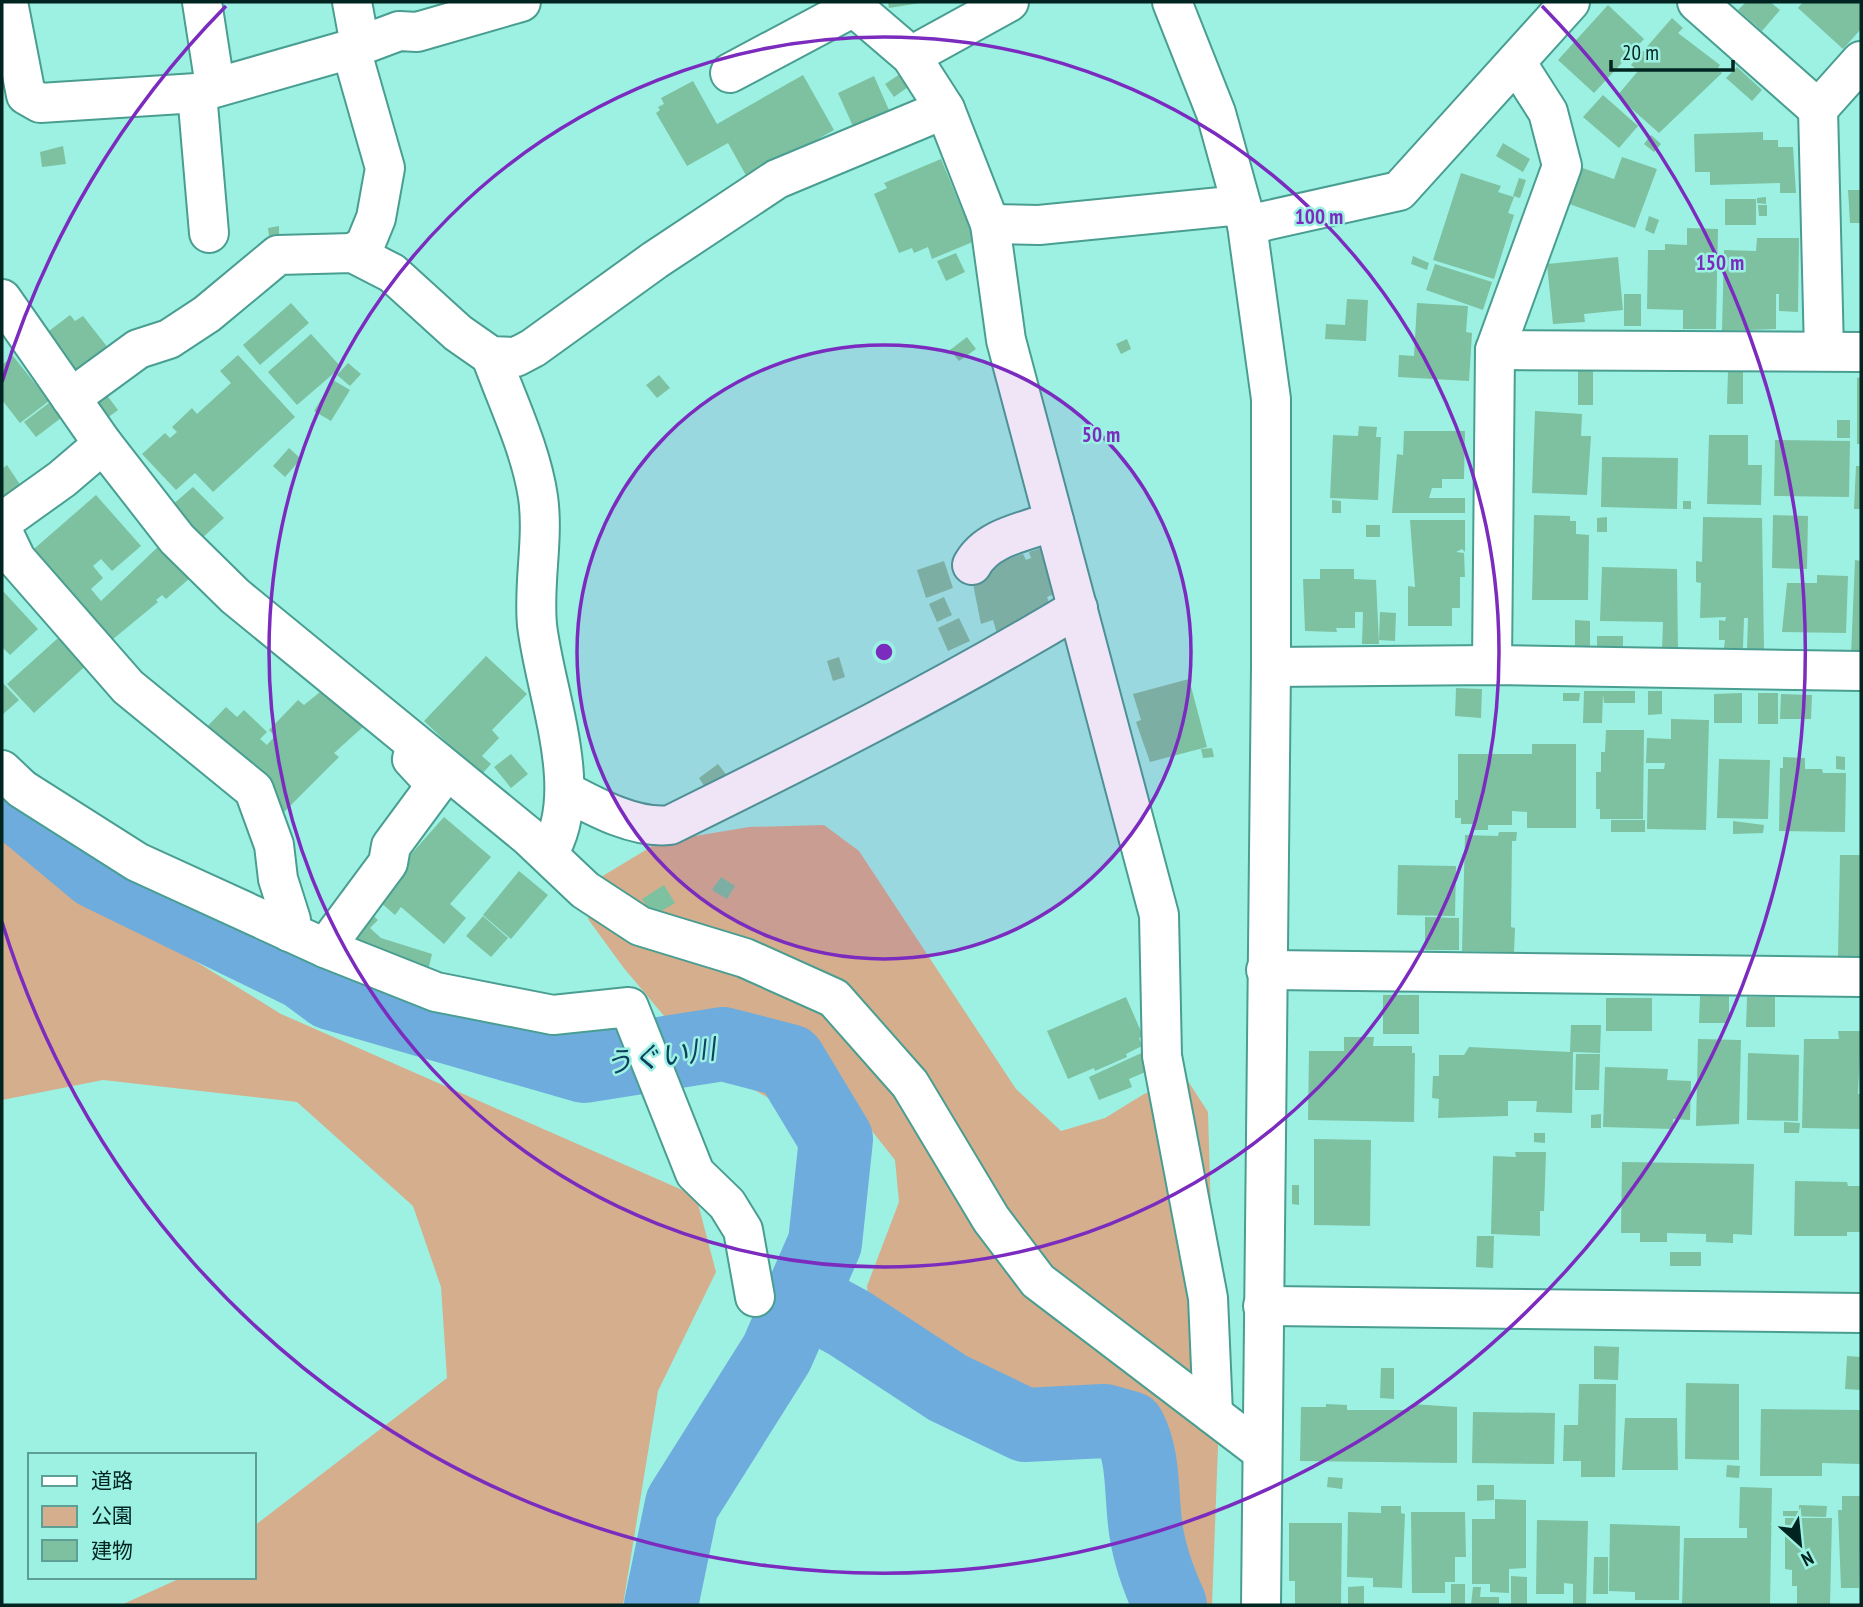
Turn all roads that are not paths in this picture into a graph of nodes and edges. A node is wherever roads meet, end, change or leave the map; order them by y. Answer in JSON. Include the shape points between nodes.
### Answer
{"nodes":[{"id":1,"x":8,"y":2,"type":"edge"},
{"id":2,"x":202,"y":2,"type":"edge"},
{"id":3,"x":352,"y":2,"type":"edge"},
{"id":4,"x":521,"y":2,"type":"edge"},
{"id":5,"x":1009,"y":2,"type":"edge"},
{"id":6,"x":1172,"y":2,"type":"edge"},
{"id":7,"x":1570,"y":2,"type":"edge"},
{"id":8,"x":1697,"y":2,"type":"edge"},
{"id":9,"x":860,"y":4,"type":"edge"},
{"id":10,"x":355,"y":47,"type":"junction"},
{"id":11,"x":901,"y":48,"type":"junction"},
{"id":12,"x":1861,"y":61,"type":"edge"},
{"id":13,"x":1516,"y":62,"type":"junction"},
{"id":14,"x":730,"y":73,"type":"dead end"},
{"id":15,"x":206,"y":90,"type":"junction"},
{"id":16,"x":945,"y":109,"type":"junction"},
{"id":17,"x":1818,"y":109,"type":"junction"},
{"id":18,"x":1244,"y":215,"type":"junction"},
{"id":19,"x":990,"y":224,"type":"junction"},
{"id":20,"x":209,"y":233,"type":"dead end"},
{"id":21,"x":353,"y":253,"type":"junction"},
{"id":22,"x":2,"y":299,"type":"edge"},
{"id":23,"x":1495,"y":350,"type":"junction"},
{"id":24,"x":1843,"y":352,"type":"edge"},
{"id":25,"x":491,"y":356,"type":"junction"},
{"id":26,"x":71,"y":398,"type":"junction"},
{"id":27,"x":103,"y":444,"type":"junction"},
{"id":28,"x":1054,"y":521,"type":"junction"},
{"id":29,"x":2,"y":522,"type":"edge"},
{"id":30,"x":2,"y":530,"type":"edge"},
{"id":31,"x":972,"y":565,"type":"dead end"},
{"id":32,"x":1078,"y":608,"type":"junction"},
{"id":33,"x":1492,"y":665,"type":"junction"},
{"id":34,"x":1271,"y":667,"type":"junction"},
{"id":35,"x":1861,"y":671,"type":"edge"},
{"id":36,"x":416,"y":744,"type":"junction"},
{"id":37,"x":2,"y":770,"type":"edge"},
{"id":38,"x":566,"y":792,"type":"junction"},
{"id":39,"x":548,"y":854,"type":"junction"},
{"id":40,"x":289,"y":932,"type":"junction"},
{"id":41,"x":325,"y":948,"type":"junction"},
{"id":42,"x":1266,"y":970,"type":"junction"},
{"id":43,"x":1861,"y":977,"type":"edge"},
{"id":44,"x":755,"y":1297,"type":"dead end"},
{"id":45,"x":1263,"y":1306,"type":"junction"},
{"id":46,"x":1861,"y":1313,"type":"edge"},
{"id":47,"x":1213,"y":1414,"type":"junction"},
{"id":48,"x":1260,"y":1450,"type":"junction"},
{"id":49,"x":1261,"y":1605,"type":"edge"}],
"edges":[{"from":1,"to":15,"type":"street","via":[[26,95],[40,103]]},
{"from":2,"to":15,"type":"street"},
{"from":3,"to":10,"type":"street"},
{"from":4,"to":10,"type":"street","via":[[417,32],[400,31]]},
{"from":5,"to":11,"type":"street"},
{"from":6,"to":18,"type":"street","via":[[1216,113]]},
{"from":7,"to":13,"type":"street"},
{"from":8,"to":17,"type":"street"},
{"from":9,"to":11,"type":"street"},
{"from":9,"to":14,"type":"street"},
{"from":10,"to":15,"type":"street"},
{"from":10,"to":21,"type":"street","via":[[385,168],[376,218],[365,245]]},
{"from":11,"to":16,"type":"street"},
{"from":12,"to":17,"type":"street"},
{"from":13,"to":18,"type":"street","via":[[1399,191]]},
{"from":13,"to":23,"type":"street","via":[[1548,112],[1562,166]]},
{"from":15,"to":20,"type":"street"},
{"from":16,"to":19,"type":"street"},
{"from":16,"to":25,"type":"street","via":[[777,179],[533,348],[516,357]]},
{"from":17,"to":24,"type":"street"},
{"from":18,"to":19,"type":"street"},
{"from":18,"to":34,"type":"street","via":[[1271,399]]},
{"from":19,"to":28,"type":"street","via":[[1006,341]]},
{"from":21,"to":25,"type":"street","via":[[392,274]]},
{"from":21,"to":26,"type":"street","via":[[278,255],[206,314],[169,339],[138,349]]},
{"from":22,"to":26,"type":"street"},
{"from":23,"to":24,"type":"street"},
{"from":23,"to":33,"type":"street"},
{"from":25,"to":38,"type":"street","via":[[533,471],[538,500],[537,624]]},
{"from":26,"to":27,"type":"street"},
{"from":27,"to":29,"type":"street"},
{"from":27,"to":36,"type":"street","via":[[177,539],[235,596]]},
{"from":28,"to":31,"type":"street","via":[[990,545]]},
{"from":28,"to":32,"type":"street"},
{"from":30,"to":40,"type":"street","via":[[16,559],[128,687],[254,790],[274,845],[278,879],[291,920]]},
{"from":32,"to":38,"type":"street","via":[[847,738],[670,825],[604,811]]},
{"from":32,"to":47,"type":"street","via":[[1159,915],[1162,1056],[1208,1298]]},
{"from":33,"to":34,"type":"street"},
{"from":33,"to":35,"type":"street"},
{"from":34,"to":42,"type":"street"},
{"from":36,"to":39,"type":"street"},
{"from":36,"to":41,"type":"street","via":[[412,759],[436,785],[391,846],[388,863]]},
{"from":37,"to":40,"type":"street","via":[[22,789],[137,862]]},
{"from":38,"to":39,"type":"street","via":[[558,838]]},
{"from":39,"to":47,"type":"street","via":[[585,890],[640,926],[745,958],[834,998],[910,1084],[990,1219],[1038,1281]]},
{"from":40,"to":41,"type":"street"},
{"from":41,"to":44,"type":"street","via":[[436,992],[540,1013],[629,1007],[695,1173],[727,1204],[743,1230]]},
{"from":42,"to":43,"type":"street"},
{"from":42,"to":45,"type":"street"},
{"from":45,"to":46,"type":"street"},
{"from":45,"to":48,"type":"street"},
{"from":47,"to":48,"type":"street"},
{"from":48,"to":49,"type":"street"}]}
